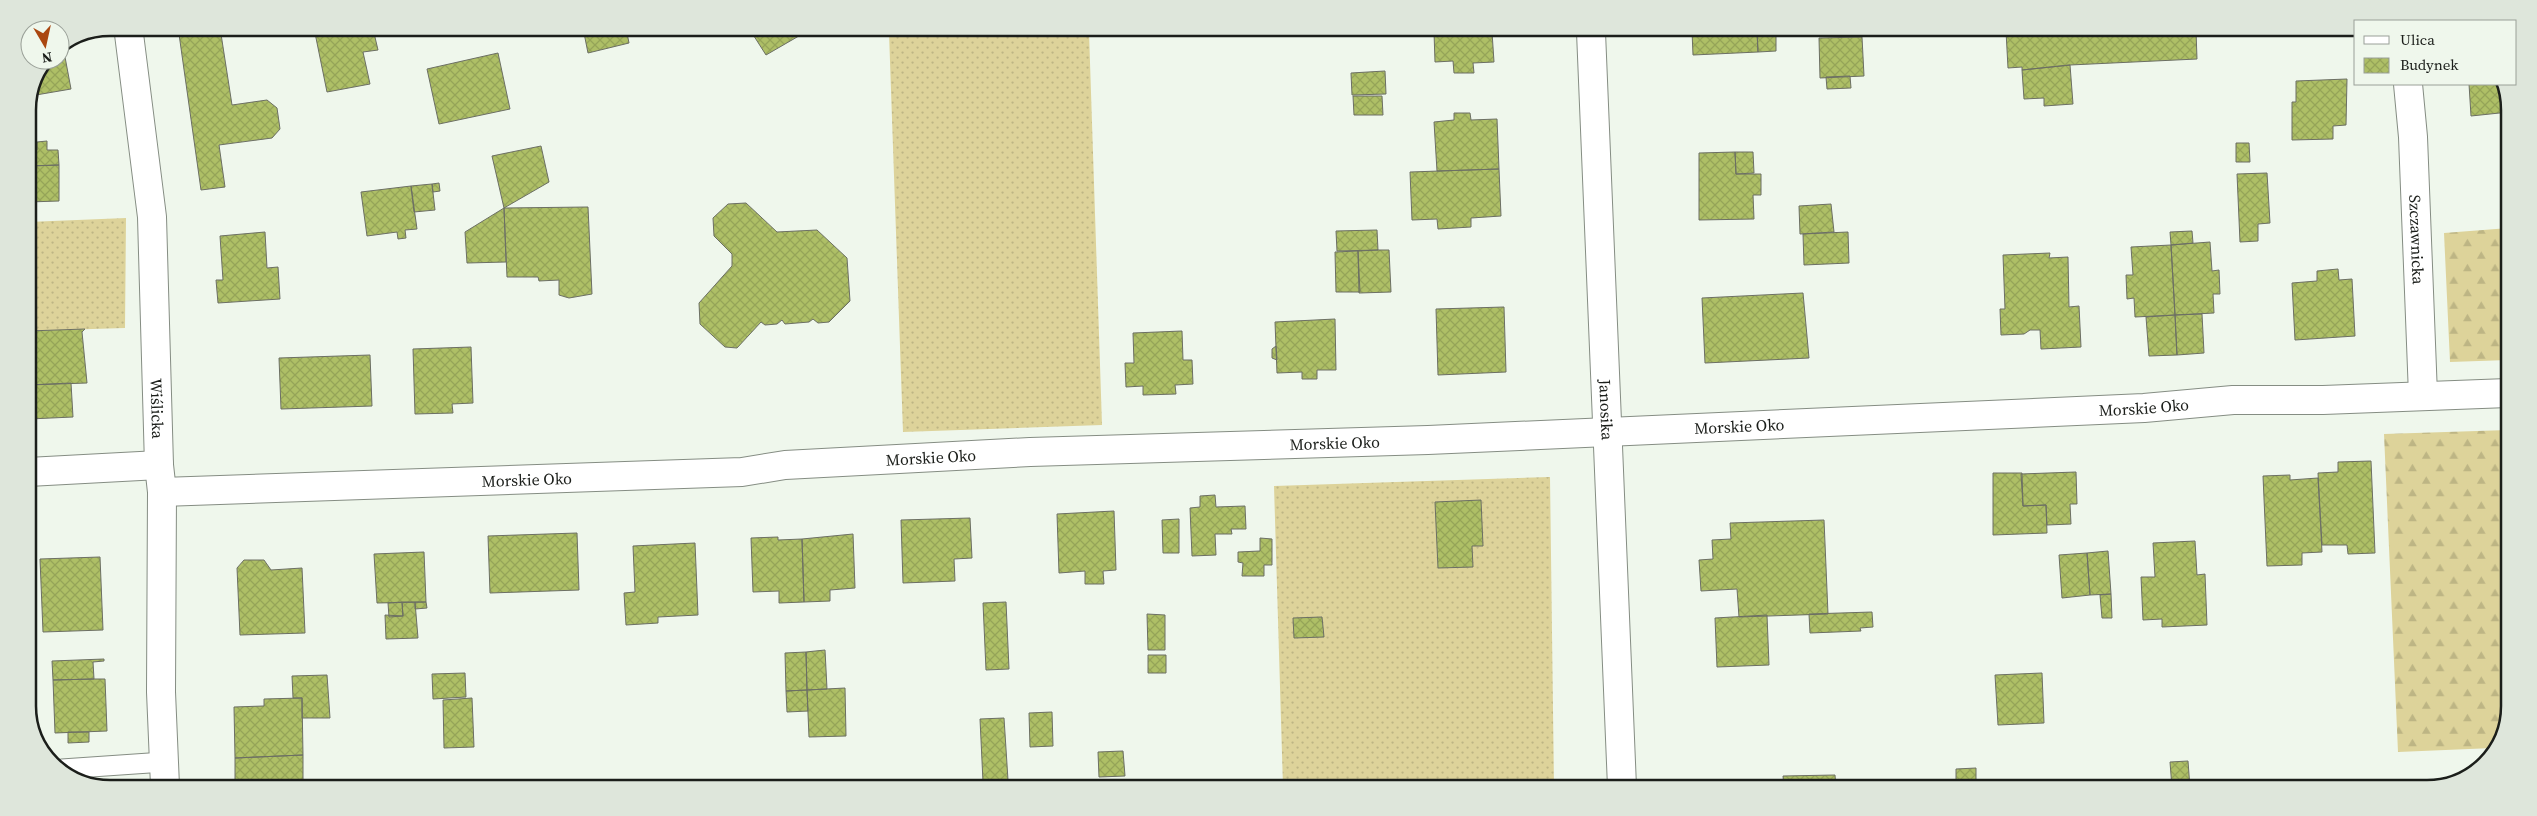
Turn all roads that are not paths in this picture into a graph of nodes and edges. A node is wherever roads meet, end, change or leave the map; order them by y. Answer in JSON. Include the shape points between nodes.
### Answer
{"nodes":[{"id":1,"x":129,"y":36,"type":"edge"},
{"id":2,"x":1591,"y":36,"type":"edge"},
{"id":3,"x":2408,"y":85,"type":"edge"},
{"id":4,"x":2501,"y":393,"type":"edge"},
{"id":5,"x":2423,"y":395,"type":"junction"},
{"id":6,"x":1607,"y":431,"type":"junction"},
{"id":7,"x":36,"y":472,"type":"edge"},
{"id":8,"x":160,"y":479,"type":"junction"},
{"id":9,"x":72,"y":770,"type":"edge"},
{"id":10,"x":165,"y":774,"type":"edge"},
{"id":11,"x":1622,"y":780,"type":"edge"}],
"edges":[{"from":1,"to":8,"type":"street","name":"Wiślicka","via":[[152,217]]},
{"from":2,"to":6,"type":"street","name":"Janosika"},
{"from":3,"to":5,"type":"street","name":"Szczawnicka"},
{"from":4,"to":5,"type":"street","name":"Morskie Oko"},
{"from":5,"to":6,"type":"street","name":"Morskie Oko","via":[[2233,400],[2144,408]]},
{"from":6,"to":8,"type":"street","name":"Morskie Oko","via":[[1030,452],[785,465],[742,472]]},
{"from":6,"to":11,"type":"street","name":"Janosika"},
{"from":7,"to":8,"type":"street","name":"Morskie Oko"},
{"from":8,"to":10,"type":"street","name":"Wiślicka","via":[[161,692]]},
{"from":9,"to":10,"type":"lane"}]}
